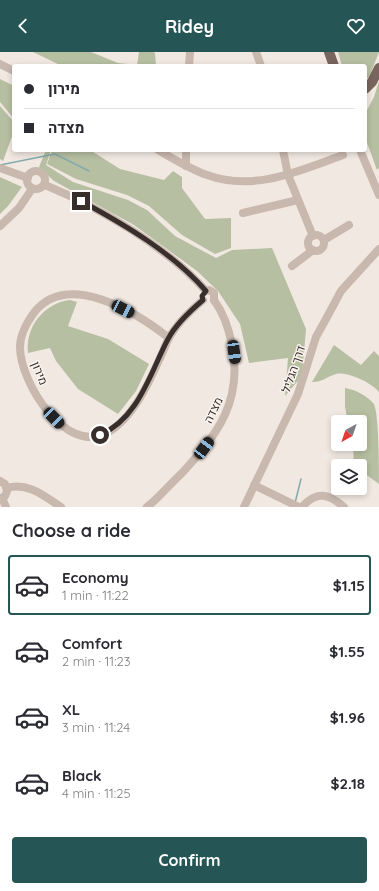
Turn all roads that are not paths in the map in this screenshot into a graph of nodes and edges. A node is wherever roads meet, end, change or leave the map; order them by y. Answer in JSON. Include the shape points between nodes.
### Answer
{"nodes":[{"id":1,"x":190,"y":52,"type":"edge"},
{"id":2,"x":256,"y":52,"type":"edge"},
{"id":3,"x":322,"y":52,"type":"edge"},
{"id":4,"x":329,"y":52,"type":"edge"},
{"id":5,"x":0,"y":64,"type":"edge"},
{"id":6,"x":189,"y":64,"type":"edge"},
{"id":7,"x":260,"y":64,"type":"edge"},
{"id":8,"x":326,"y":64,"type":"edge"},
{"id":9,"x":333,"y":64,"type":"edge"},
{"id":10,"x":379,"y":68,"type":"edge"},
{"id":11,"x":12,"y":70,"type":"edge"},
{"id":12,"x":367,"y":87,"type":"edge"},
{"id":13,"x":162,"y":152,"type":"edge"},
{"id":14,"x":186,"y":152,"type":"edge"},
{"id":15,"x":283,"y":152,"type":"edge"},
{"id":16,"x":361,"y":152,"type":"edge"},
{"id":17,"x":343,"y":155,"type":"dead end"},
{"id":18,"x":186,"y":166,"type":"junction"},
{"id":19,"x":0,"y":168,"type":"edge"},
{"id":20,"x":288,"y":175,"type":"junction"},
{"id":21,"x":28,"y":178,"type":"junction"},
{"id":22,"x":45,"y":185,"type":"junction"},
{"id":23,"x":32,"y":189,"type":"junction"},
{"id":24,"x":379,"y":195,"type":"edge"},
{"id":25,"x":298,"y":200,"type":"junction"},
{"id":26,"x":243,"y":213,"type":"dead end"},
{"id":27,"x":349,"y":225,"type":"dead end"},
{"id":28,"x":0,"y":226,"type":"edge"},
{"id":29,"x":313,"y":236,"type":"junction"},
{"id":30,"x":324,"y":240,"type":"junction"},
{"id":31,"x":379,"y":249,"type":"edge"},
{"id":32,"x":313,"y":250,"type":"junction"},
{"id":33,"x":292,"y":266,"type":"dead end"},
{"id":34,"x":206,"y":291,"type":"junction"},
{"id":35,"x":203,"y":300,"type":"junction"},
{"id":36,"x":214,"y":300,"type":"junction"},
{"id":37,"x":169,"y":338,"type":"junction"},
{"id":38,"x":0,"y":481,"type":"edge"},
{"id":39,"x":254,"y":485,"type":"junction"},
{"id":40,"x":7,"y":488,"type":"junction"},
{"id":41,"x":1,"y":498,"type":"edge"},
{"id":42,"x":6,"y":507,"type":"edge"},
{"id":43,"x":61,"y":507,"type":"edge"},
{"id":44,"x":147,"y":507,"type":"edge"},
{"id":45,"x":244,"y":507,"type":"edge"},
{"id":46,"x":301,"y":507,"type":"edge"},
{"id":47,"x":344,"y":507,"type":"edge"}],
"edges":[{"from":1,"to":6,"type":"street"},
{"from":2,"to":7,"type":"street"},
{"from":3,"to":8,"type":"main road"},
{"from":4,"to":9,"type":"main road"},
{"from":5,"to":11,"type":"street"},
{"from":10,"to":12,"type":"main road"},
{"from":13,"to":18,"type":"street"},
{"from":14,"to":18,"type":"street"},
{"from":15,"to":20,"type":"street"},
{"from":16,"to":24,"type":"street"},
{"from":17,"to":20,"type":"street"},
{"from":18,"to":20,"type":"street","via":[[226,181],[272,180]]},
{"from":19,"to":21,"type":"street"},
{"from":20,"to":25,"type":"street"},
{"from":21,"to":22,"type":"street","via":[[33,172],[40,172],[45,176]]},
{"from":21,"to":23,"type":"street","via":[[28,184]]},
{"from":22,"to":23,"type":"street","via":[[39,189]]},
{"from":22,"to":34,"type":"street","via":[[81,201],[127,228],[172,260]]},
{"from":23,"to":28,"type":"street","via":[[19,208]]},
{"from":25,"to":26,"type":"street"},
{"from":25,"to":29,"type":"street"},
{"from":27,"to":30,"type":"street"},
{"from":29,"to":30,"type":"street","via":[[319,236]]},
{"from":29,"to":32,"type":"street","via":[[308,243]]},
{"from":30,"to":32,"type":"street","via":[[321,250]]},
{"from":31,"to":39,"type":"street","name":"דרך הגליל","via":[[341,291],[316,338],[298,394]]},
{"from":32,"to":33,"type":"street"},
{"from":34,"to":35,"type":"street","via":[[202,296]]},
{"from":34,"to":36,"type":"street","via":[[213,292]]},
{"from":35,"to":36,"type":"street","via":[[209,303]]},
{"from":35,"to":37,"type":"street","name":"מירון"},
{"from":36,"to":44,"type":"street","name":"מצדה","via":[[225,320],[231,340],[236,366],[233,396],[222,423],[204,448]]},
{"from":37,"to":37,"type":"street","name":"מירון","via":[[138,400],[113,428],[94,437],[81,436],[70,431],[44,406],[28,380],[20,348],[22,332],[37,309],[52,298],[71,294],[95,298],[123,309]]},
{"from":38,"to":40,"type":"street"},
{"from":39,"to":45,"type":"street","name":"דרך הגליל"},
{"from":39,"to":46,"type":"street"},
{"from":40,"to":41,"type":"street","via":[[6,494]]},
{"from":40,"to":43,"type":"street","via":[[17,486],[32,489]]},
{"from":41,"to":42,"type":"street"},
{"from":46,"to":47,"type":"street","via":[[312,498],[322,495],[332,497]]}]}
